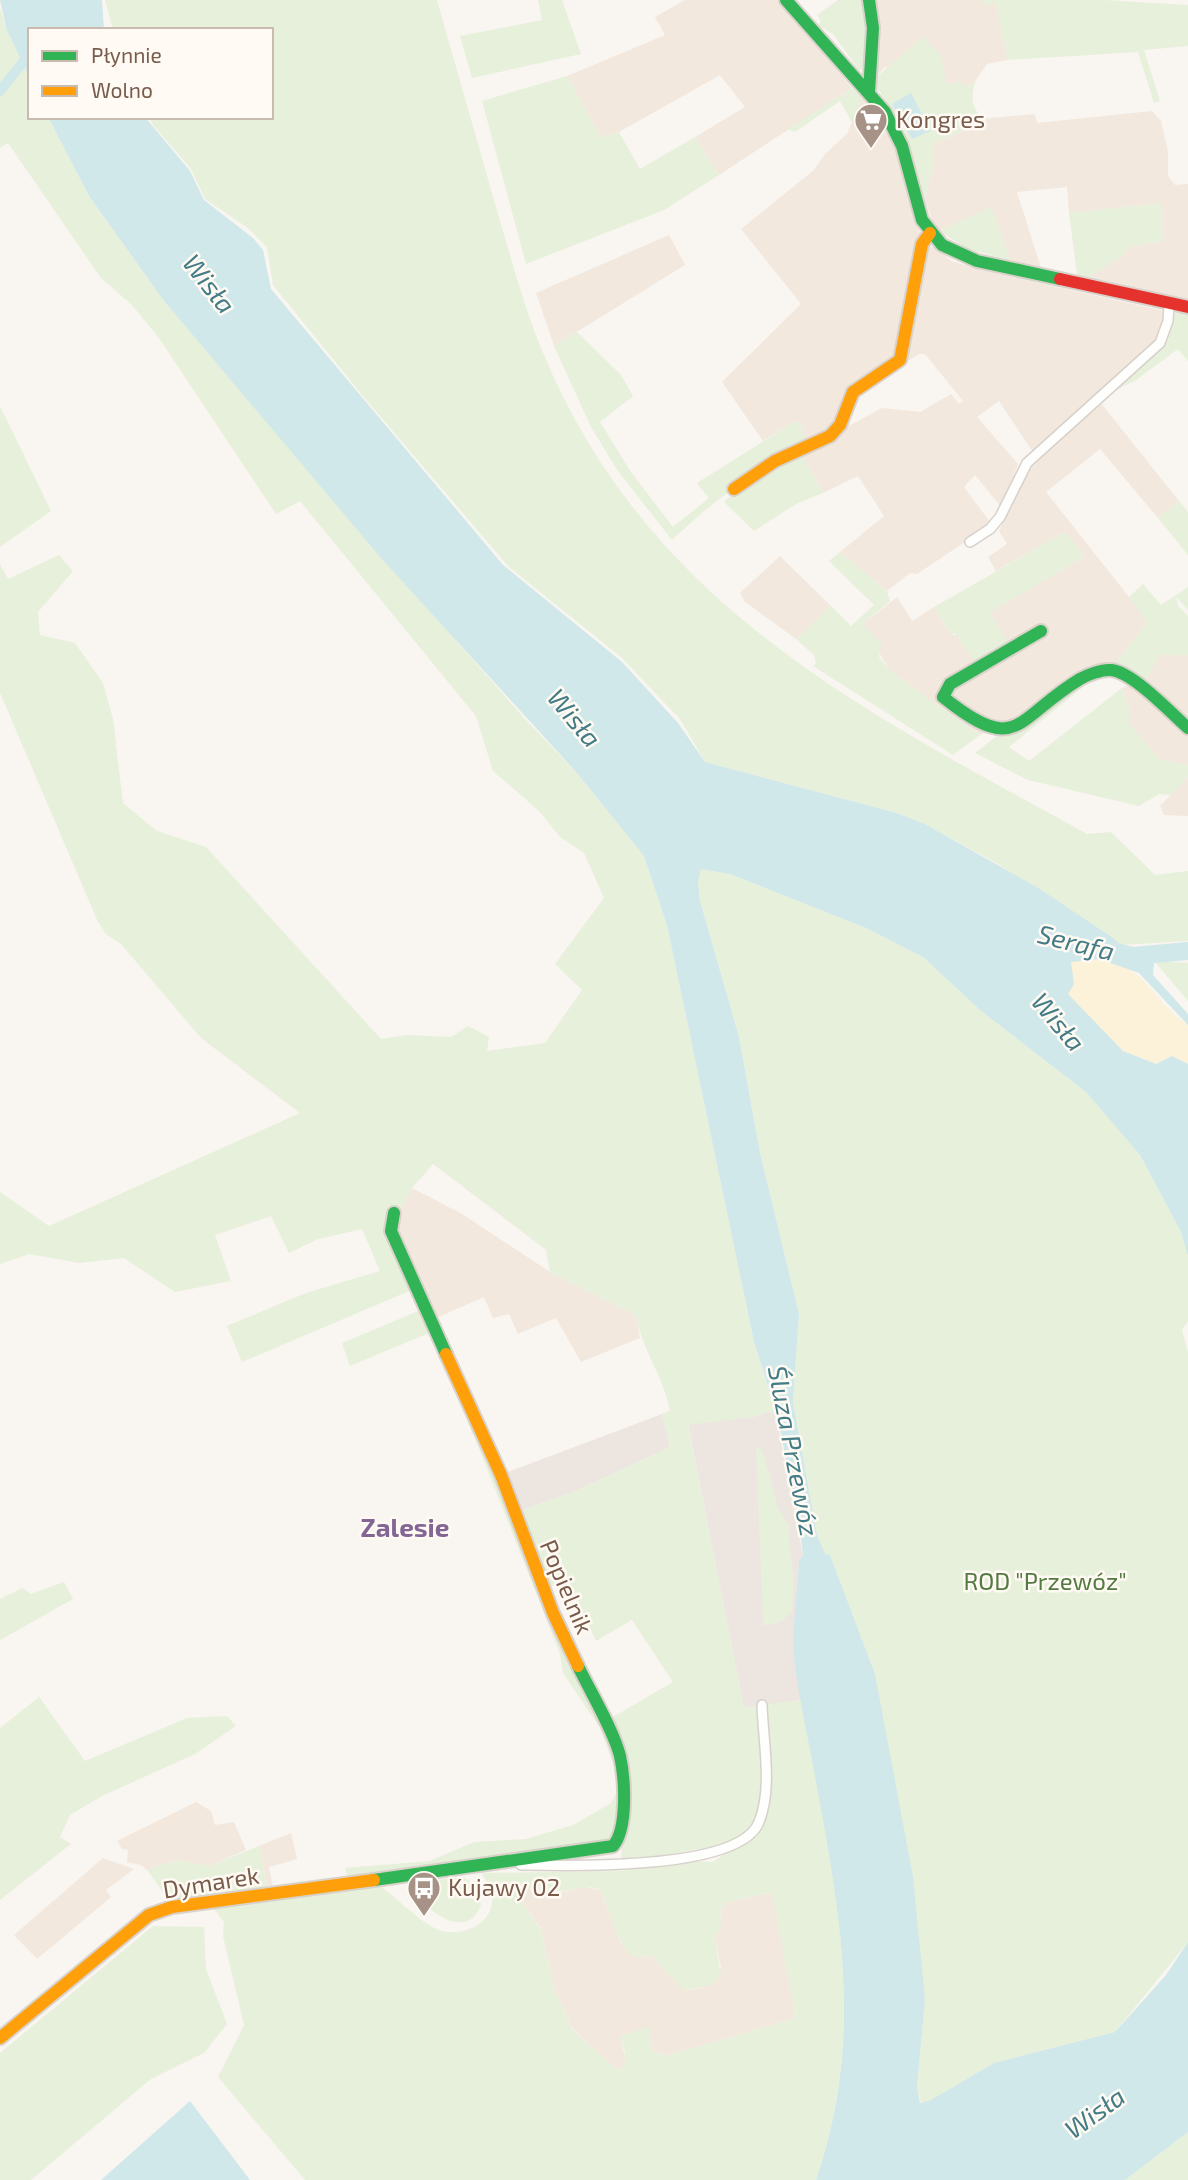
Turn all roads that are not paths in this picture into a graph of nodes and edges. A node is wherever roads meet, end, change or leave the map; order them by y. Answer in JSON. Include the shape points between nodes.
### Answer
{"nodes":[{"id":1,"x":786,"y":0,"type":"edge"},
{"id":2,"x":869,"y":0,"type":"edge"},
{"id":3,"x":869,"y":92,"type":"junction"},
{"id":4,"x":930,"y":233,"type":"junction"},
{"id":5,"x":1169,"y":305,"type":"junction"},
{"id":6,"x":1188,"y":307,"type":"edge"},
{"id":7,"x":734,"y":489,"type":"dead end"},
{"id":8,"x":970,"y":542,"type":"dead end"},
{"id":9,"x":1041,"y":631,"type":"dead end"},
{"id":10,"x":1188,"y":728,"type":"edge"},
{"id":11,"x":394,"y":1213,"type":"dead end"},
{"id":12,"x":762,"y":1705,"type":"dead end"},
{"id":13,"x":492,"y":1864,"type":"junction"},
{"id":14,"x":472,"y":1867,"type":"joint"},
{"id":15,"x":0,"y":2038,"type":"edge"}],
"edges":[{"from":1,"to":3,"type":"street"},
{"from":2,"to":3,"type":"street","via":[[873,28]]},
{"from":3,"to":4,"type":"street","via":[[897,133],[917,209]]},
{"from":4,"to":5,"type":"street","via":[[947,248],[970,258]]},
{"from":4,"to":7,"type":"street","via":[[922,244],[901,360],[853,392],[830,436],[775,461]]},
{"from":5,"to":6,"type":"street"},
{"from":5,"to":8,"type":"street","via":[[1160,343],[1027,463],[1000,517]]},
{"from":9,"to":10,"type":"street","via":[[950,684],[943,697],[981,724],[1008,730],[1027,721],[1078,681],[1111,670],[1133,680]]},
{"from":11,"to":13,"type":"street","name":"Popielnik","via":[[391,1231],[501,1475],[553,1613],[620,1755],[624,1825],[613,1846]]},
{"from":12,"to":13,"type":"street","via":[[764,1801],[759,1823],[745,1841],[646,1863],[581,1868]]},
{"from":13,"to":14,"type":"street","name":"Popielnik"},
{"from":14,"to":15,"type":"street","name":"Dymarek","via":[[172,1907],[149,1914]]}]}
